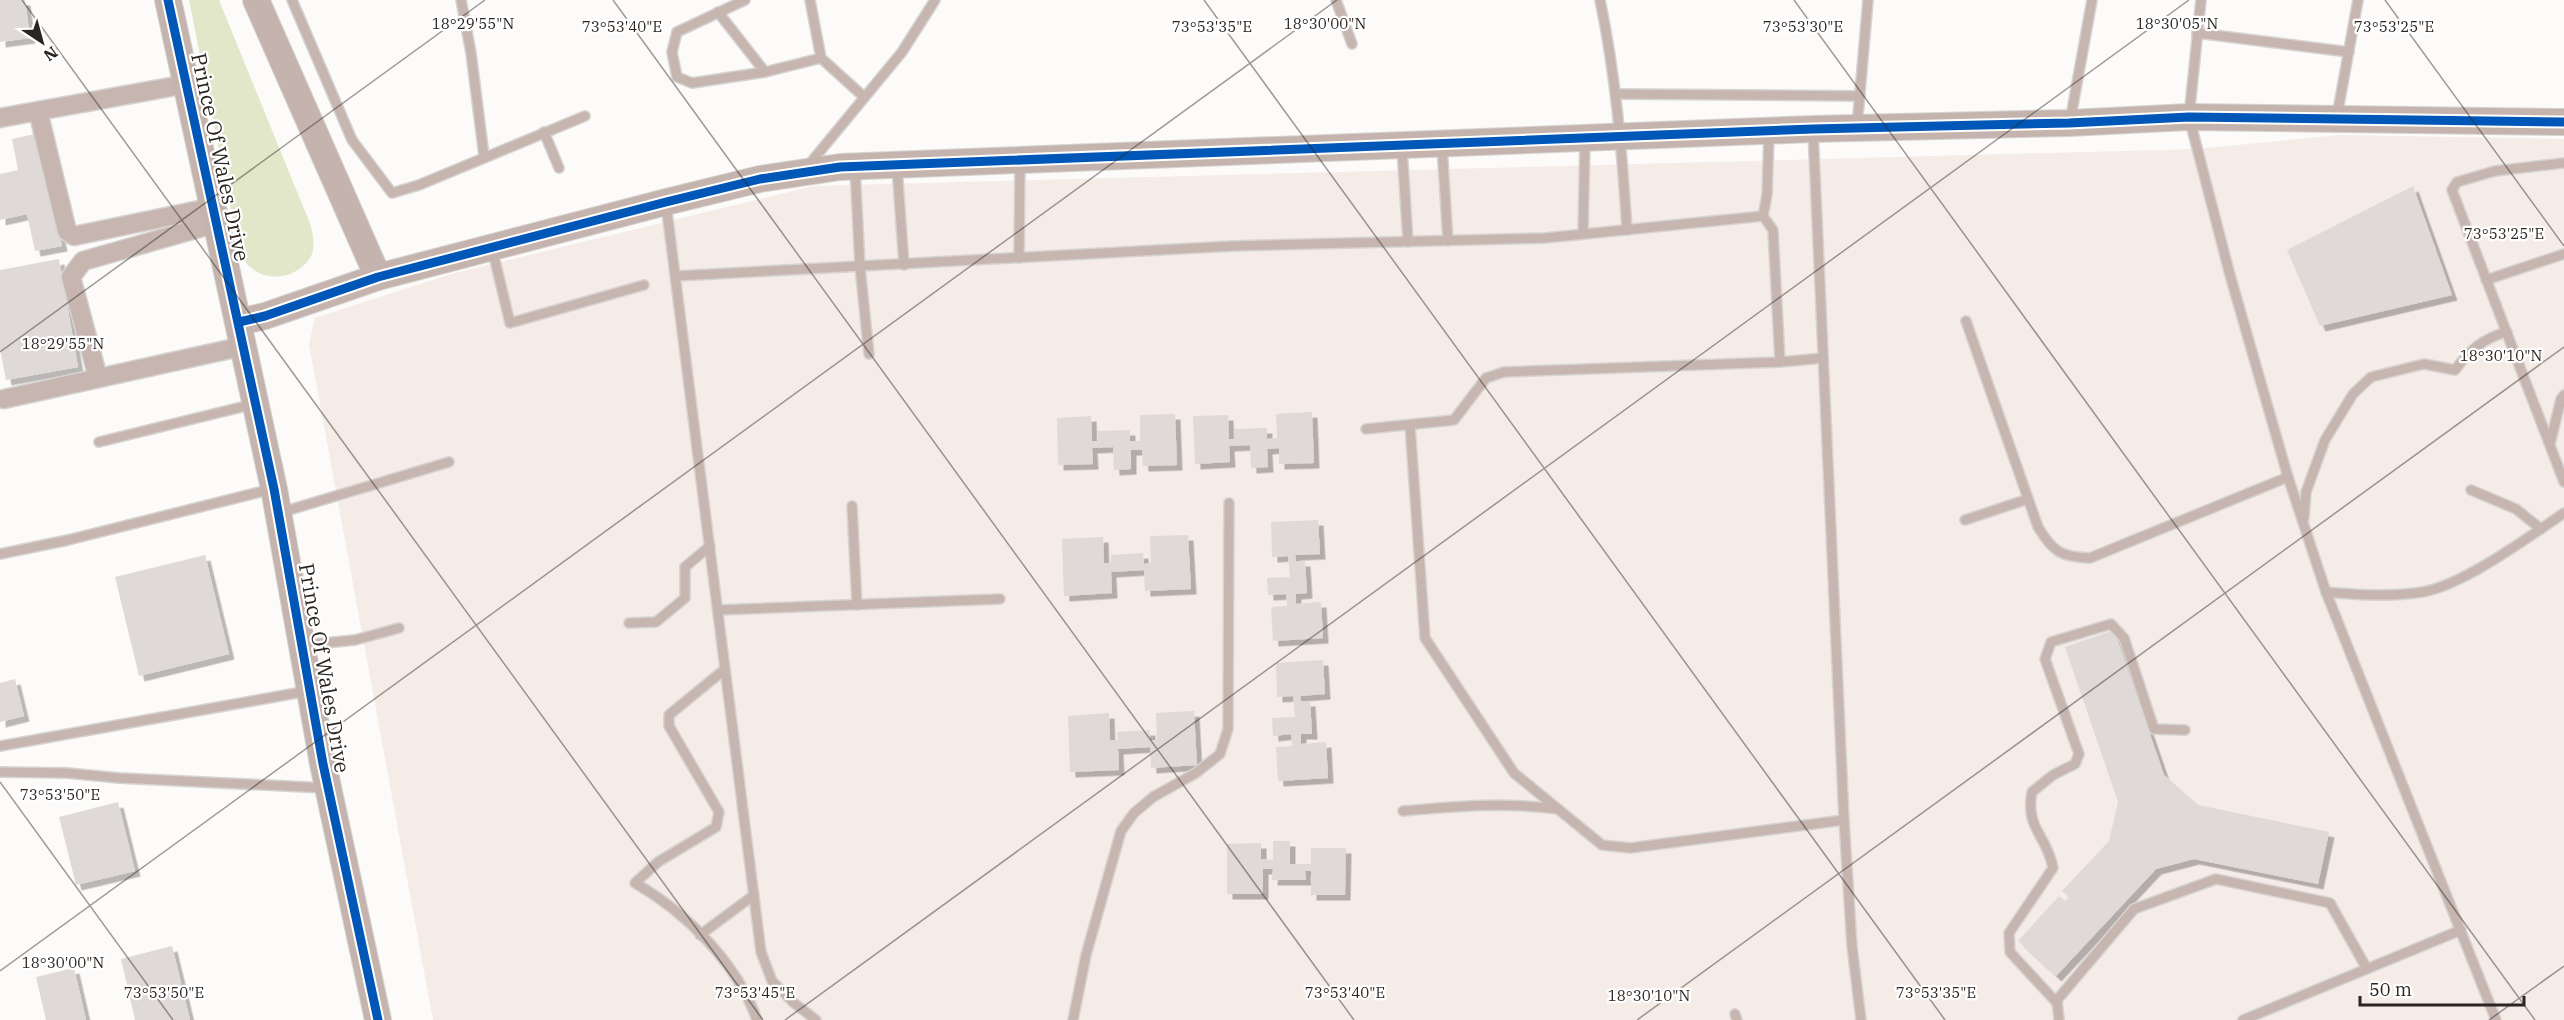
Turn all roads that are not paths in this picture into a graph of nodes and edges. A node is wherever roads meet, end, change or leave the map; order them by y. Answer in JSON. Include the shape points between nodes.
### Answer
{"nodes":[{"id":1,"x":168,"y":0,"type":"edge"},
{"id":2,"x":256,"y":0,"type":"edge"},
{"id":3,"x":292,"y":0,"type":"edge"},
{"id":4,"x":461,"y":0,"type":"edge"},
{"id":5,"x":745,"y":0,"type":"edge"},
{"id":6,"x":810,"y":0,"type":"edge"},
{"id":7,"x":935,"y":0,"type":"edge"},
{"id":8,"x":1336,"y":0,"type":"edge"},
{"id":9,"x":1599,"y":0,"type":"edge"},
{"id":10,"x":1868,"y":0,"type":"edge"},
{"id":11,"x":2092,"y":0,"type":"edge"},
{"id":12,"x":2201,"y":0,"type":"edge"},
{"id":13,"x":2358,"y":0,"type":"edge"},
{"id":14,"x":718,"y":12,"type":"junction"},
{"id":15,"x":2197,"y":33,"type":"junction"},
{"id":16,"x":1352,"y":44,"type":"dead end"},
{"id":17,"x":2349,"y":52,"type":"junction"},
{"id":18,"x":820,"y":58,"type":"junction"},
{"id":19,"x":765,"y":72,"type":"junction"},
{"id":20,"x":187,"y":84,"type":"junction"},
{"id":21,"x":1616,"y":94,"type":"junction"},
{"id":22,"x":1860,"y":96,"type":"junction"},
{"id":23,"x":864,"y":97,"type":"junction"},
{"id":24,"x":38,"y":111,"type":"junction"},
{"id":25,"x":585,"y":116,"type":"dead end"},
{"id":26,"x":2189,"y":117,"type":"junction"},
{"id":27,"x":0,"y":118,"type":"edge"},
{"id":28,"x":2337,"y":119,"type":"junction"},
{"id":29,"x":2564,"y":122,"type":"edge"},
{"id":30,"x":2069,"y":123,"type":"junction"},
{"id":31,"x":1813,"y":129,"type":"junction"},
{"id":32,"x":1857,"y":129,"type":"junction"},
{"id":33,"x":1769,"y":131,"type":"junction"},
{"id":34,"x":544,"y":132,"type":"junction"},
{"id":35,"x":1621,"y":137,"type":"junction"},
{"id":36,"x":1585,"y":138,"type":"junction"},
{"id":37,"x":1442,"y":144,"type":"junction"},
{"id":38,"x":1402,"y":145,"type":"junction"},
{"id":39,"x":484,"y":156,"type":"junction"},
{"id":40,"x":1020,"y":160,"type":"junction"},
{"id":41,"x":897,"y":164,"type":"junction"},
{"id":42,"x":2564,"y":164,"type":"edge"},
{"id":43,"x":855,"y":166,"type":"junction"},
{"id":44,"x":559,"y":168,"type":"dead end"},
{"id":45,"x":802,"y":172,"type":"junction"},
{"id":46,"x":666,"y":202,"type":"junction"},
{"id":47,"x":216,"y":215,"type":"junction"},
{"id":48,"x":1763,"y":216,"type":"junction"},
{"id":49,"x":1627,"y":230,"type":"junction"},
{"id":50,"x":1582,"y":234,"type":"junction"},
{"id":51,"x":1448,"y":241,"type":"junction"},
{"id":52,"x":1407,"y":242,"type":"junction"},
{"id":53,"x":492,"y":248,"type":"junction"},
{"id":54,"x":2564,"y":254,"type":"edge"},
{"id":55,"x":1019,"y":258,"type":"junction"},
{"id":56,"x":904,"y":265,"type":"junction"},
{"id":57,"x":860,"y":267,"type":"junction"},
{"id":58,"x":676,"y":276,"type":"junction"},
{"id":59,"x":378,"y":277,"type":"junction"},
{"id":60,"x":2486,"y":280,"type":"junction"},
{"id":61,"x":644,"y":285,"type":"dead end"},
{"id":62,"x":1966,"y":321,"type":"dead end"},
{"id":63,"x":2506,"y":332,"type":"junction"},
{"id":64,"x":242,"y":334,"type":"junction"},
{"id":65,"x":869,"y":354,"type":"dead end"},
{"id":66,"x":1823,"y":357,"type":"junction"},
{"id":67,"x":1780,"y":362,"type":"junction"},
{"id":68,"x":98,"y":378,"type":"junction"},
{"id":69,"x":2564,"y":395,"type":"edge"},
{"id":70,"x":4,"y":399,"type":"dead end"},
{"id":71,"x":256,"y":404,"type":"junction"},
{"id":72,"x":1410,"y":424,"type":"junction"},
{"id":73,"x":1366,"y":429,"type":"dead end"},
{"id":74,"x":99,"y":442,"type":"dead end"},
{"id":75,"x":2550,"y":445,"type":"junction"},
{"id":76,"x":449,"y":462,"type":"dead end"},
{"id":77,"x":2288,"y":477,"type":"junction"},
{"id":78,"x":2564,"y":482,"type":"edge"},
{"id":79,"x":2471,"y":490,"type":"dead end"},
{"id":80,"x":2028,"y":499,"type":"junction"},
{"id":81,"x":276,"y":501,"type":"junction"},
{"id":82,"x":1229,"y":502,"type":"dead end"},
{"id":83,"x":852,"y":506,"type":"dead end"},
{"id":84,"x":2564,"y":513,"type":"edge"},
{"id":85,"x":1965,"y":520,"type":"dead end"},
{"id":86,"x":2303,"y":524,"type":"junction"},
{"id":87,"x":2541,"y":529,"type":"junction"},
{"id":88,"x":710,"y":546,"type":"junction"},
{"id":89,"x":0,"y":554,"type":"edge"},
{"id":90,"x":2326,"y":592,"type":"junction"},
{"id":91,"x":1000,"y":599,"type":"dead end"},
{"id":92,"x":857,"y":605,"type":"junction"},
{"id":93,"x":718,"y":610,"type":"junction"},
{"id":94,"x":629,"y":623,"type":"dead end"},
{"id":95,"x":399,"y":628,"type":"dead end"},
{"id":96,"x":302,"y":645,"type":"junction"},
{"id":97,"x":725,"y":669,"type":"junction"},
{"id":98,"x":310,"y":690,"type":"junction"},
{"id":99,"x":2185,"y":730,"type":"dead end"},
{"id":100,"x":0,"y":746,"type":"edge"},
{"id":101,"x":0,"y":772,"type":"edge"},
{"id":102,"x":329,"y":788,"type":"junction"},
{"id":103,"x":1558,"y":809,"type":"junction"},
{"id":104,"x":1402,"y":811,"type":"dead end"},
{"id":105,"x":1844,"y":820,"type":"junction"},
{"id":106,"x":754,"y":895,"type":"junction"},
{"id":107,"x":2461,"y":930,"type":"junction"},
{"id":108,"x":700,"y":935,"type":"junction"},
{"id":109,"x":2367,"y":969,"type":"junction"},
{"id":110,"x":2057,"y":1004,"type":"junction"},
{"id":111,"x":378,"y":1020,"type":"edge"},
{"id":112,"x":757,"y":1020,"type":"edge"},
{"id":113,"x":816,"y":1020,"type":"edge"},
{"id":114,"x":1073,"y":1020,"type":"edge"},
{"id":115,"x":1861,"y":1020,"type":"edge"},
{"id":116,"x":2059,"y":1020,"type":"edge"},
{"id":117,"x":2242,"y":1020,"type":"edge"},
{"id":118,"x":2496,"y":1020,"type":"edge"}],
"edges":[{"from":1,"to":20,"type":"street","name":"Prince Of Wales Drive"},
{"from":2,"to":59,"type":"street"},
{"from":3,"to":39,"type":"lane","via":[[352,140],[392,193]]},
{"from":4,"to":39,"type":"lane"},
{"from":5,"to":14,"type":"lane"},
{"from":6,"to":18,"type":"lane"},
{"from":7,"to":23,"type":"lane","via":[[902,52]]},
{"from":8,"to":16,"type":"lane"},
{"from":9,"to":21,"type":"lane"},
{"from":10,"to":22,"type":"lane"},
{"from":11,"to":30,"type":"lane"},
{"from":12,"to":15,"type":"lane"},
{"from":13,"to":17,"type":"lane"},
{"from":14,"to":19,"type":"lane"},
{"from":14,"to":19,"type":"lane","via":[[677,32],[672,52],[677,77],[692,83]]},
{"from":15,"to":17,"type":"lane"},
{"from":15,"to":26,"type":"lane"},
{"from":17,"to":28,"type":"lane"},
{"from":18,"to":19,"type":"lane"},
{"from":18,"to":23,"type":"lane"},
{"from":20,"to":24,"type":"street"},
{"from":20,"to":47,"type":"street","name":"Prince Of Wales Drive"},
{"from":21,"to":22,"type":"lane"},
{"from":21,"to":35,"type":"lane"},
{"from":22,"to":32,"type":"lane"},
{"from":23,"to":45,"type":"lane"},
{"from":24,"to":27,"type":"street"},
{"from":24,"to":47,"type":"street","via":[[67,231],[74,236]]},
{"from":25,"to":34,"type":"lane"},
{"from":26,"to":28,"type":"street"},
{"from":26,"to":30,"type":"street"},
{"from":26,"to":77,"type":"lane"},
{"from":28,"to":29,"type":"street"},
{"from":30,"to":32,"type":"street"},
{"from":31,"to":32,"type":"street"},
{"from":31,"to":33,"type":"street"},
{"from":31,"to":66,"type":"lane"},
{"from":33,"to":35,"type":"street"},
{"from":33,"to":48,"type":"lane"},
{"from":34,"to":39,"type":"lane"},
{"from":34,"to":44,"type":"lane"},
{"from":35,"to":36,"type":"street"},
{"from":35,"to":49,"type":"lane"},
{"from":36,"to":37,"type":"street"},
{"from":36,"to":50,"type":"lane"},
{"from":37,"to":38,"type":"street"},
{"from":37,"to":51,"type":"lane"},
{"from":38,"to":40,"type":"street"},
{"from":38,"to":52,"type":"lane"},
{"from":40,"to":41,"type":"street"},
{"from":40,"to":55,"type":"lane"},
{"from":41,"to":43,"type":"street"},
{"from":41,"to":56,"type":"lane"},
{"from":42,"to":60,"type":"lane","via":[[2495,171],[2457,182],[2452,190]]},
{"from":43,"to":45,"type":"street"},
{"from":43,"to":57,"type":"lane"},
{"from":45,"to":46,"type":"street","via":[[760,178]]},
{"from":46,"to":53,"type":"street"},
{"from":46,"to":58,"type":"lane"},
{"from":47,"to":64,"type":"street","name":"Prince Of Wales Drive"},
{"from":47,"to":68,"type":"street","via":[[83,261],[71,277]]},
{"from":48,"to":49,"type":"lane"},
{"from":48,"to":67,"type":"lane","via":[[1773,230]]},
{"from":49,"to":50,"type":"lane"},
{"from":50,"to":51,"type":"lane"},
{"from":51,"to":52,"type":"lane"},
{"from":52,"to":55,"type":"lane","via":[[1233,246]]},
{"from":53,"to":59,"type":"street"},
{"from":53,"to":61,"type":"lane","via":[[510,323]]},
{"from":54,"to":60,"type":"lane"},
{"from":55,"to":56,"type":"lane"},
{"from":56,"to":57,"type":"lane"},
{"from":57,"to":58,"type":"lane"},
{"from":57,"to":65,"type":"lane"},
{"from":58,"to":88,"type":"lane"},
{"from":59,"to":64,"type":"street","via":[[265,316]]},
{"from":60,"to":63,"type":"lane"},
{"from":62,"to":80,"type":"lane"},
{"from":63,"to":75,"type":"lane"},
{"from":63,"to":86,"type":"lane","via":[[2490,336],[2469,351],[2455,370],[2424,364],[2372,377],[2353,394],[2325,440],[2306,492]]},
{"from":64,"to":68,"type":"street"},
{"from":64,"to":71,"type":"street","name":"Prince Of Wales Drive"},
{"from":66,"to":67,"type":"lane"},
{"from":66,"to":105,"type":"lane"},
{"from":67,"to":72,"type":"lane","via":[[1504,372],[1486,378],[1454,420]]},
{"from":68,"to":70,"type":"street"},
{"from":69,"to":75,"type":"lane"},
{"from":71,"to":74,"type":"lane"},
{"from":71,"to":81,"type":"street","name":"Prince Of Wales Drive"},
{"from":72,"to":73,"type":"lane"},
{"from":72,"to":103,"type":"lane","via":[[1425,638],[1514,773]]},
{"from":75,"to":78,"type":"lane"},
{"from":76,"to":81,"type":"lane"},
{"from":77,"to":80,"type":"lane","via":[[2090,558],[2069,557],[2050,547]]},
{"from":77,"to":86,"type":"lane"},
{"from":79,"to":87,"type":"lane","via":[[2516,508]]},
{"from":80,"to":85,"type":"lane"},
{"from":81,"to":89,"type":"lane"},
{"from":81,"to":96,"type":"street","name":"Prince Of Wales Drive"},
{"from":82,"to":114,"type":"lane","via":[[1228,729],[1220,754],[1134,813],[1121,831],[1086,955]]},
{"from":83,"to":92,"type":"lane"},
{"from":84,"to":87,"type":"lane"},
{"from":86,"to":90,"type":"lane"},
{"from":87,"to":90,"type":"lane","via":[[2465,576],[2425,592],[2367,596]]},
{"from":88,"to":93,"type":"lane"},
{"from":88,"to":94,"type":"lane","via":[[685,567],[685,598],[656,622]]},
{"from":90,"to":107,"type":"lane"},
{"from":91,"to":92,"type":"lane"},
{"from":92,"to":93,"type":"lane"},
{"from":93,"to":97,"type":"lane"},
{"from":95,"to":96,"type":"lane","via":[[355,640]]},
{"from":96,"to":98,"type":"street","name":"Prince Of Wales Drive"},
{"from":97,"to":106,"type":"lane"},
{"from":97,"to":108,"type":"lane","via":[[669,715],[669,726],[719,812],[716,827],[658,862],[635,883],[659,897]]},
{"from":98,"to":100,"type":"lane"},
{"from":98,"to":102,"type":"street","name":"Prince Of Wales Drive"},
{"from":99,"to":110,"type":"lane","via":[[2154,729],[2124,638],[2111,624],[2051,642],[2045,659],[2079,754],[2074,764],[2032,792],[2029,806],[2033,825],[2050,850],[2053,868],[2009,933],[2010,952]]},
{"from":101,"to":102,"type":"lane","via":[[68,772]]},
{"from":102,"to":111,"type":"street","name":"Prince Of Wales Drive"},
{"from":103,"to":104,"type":"lane","via":[[1479,804]]},
{"from":103,"to":105,"type":"lane","via":[[1602,846],[1630,848]]},
{"from":105,"to":115,"type":"lane"},
{"from":106,"to":108,"type":"lane"},
{"from":106,"to":113,"type":"lane","via":[[761,952],[772,981]]},
{"from":107,"to":109,"type":"lane"},
{"from":107,"to":118,"type":"lane"},
{"from":108,"to":112,"type":"lane","via":[[748,996]]},
{"from":109,"to":110,"type":"lane","via":[[2330,903],[2216,879],[2134,909]]},
{"from":109,"to":117,"type":"lane"},
{"from":110,"to":116,"type":"lane"}]}
